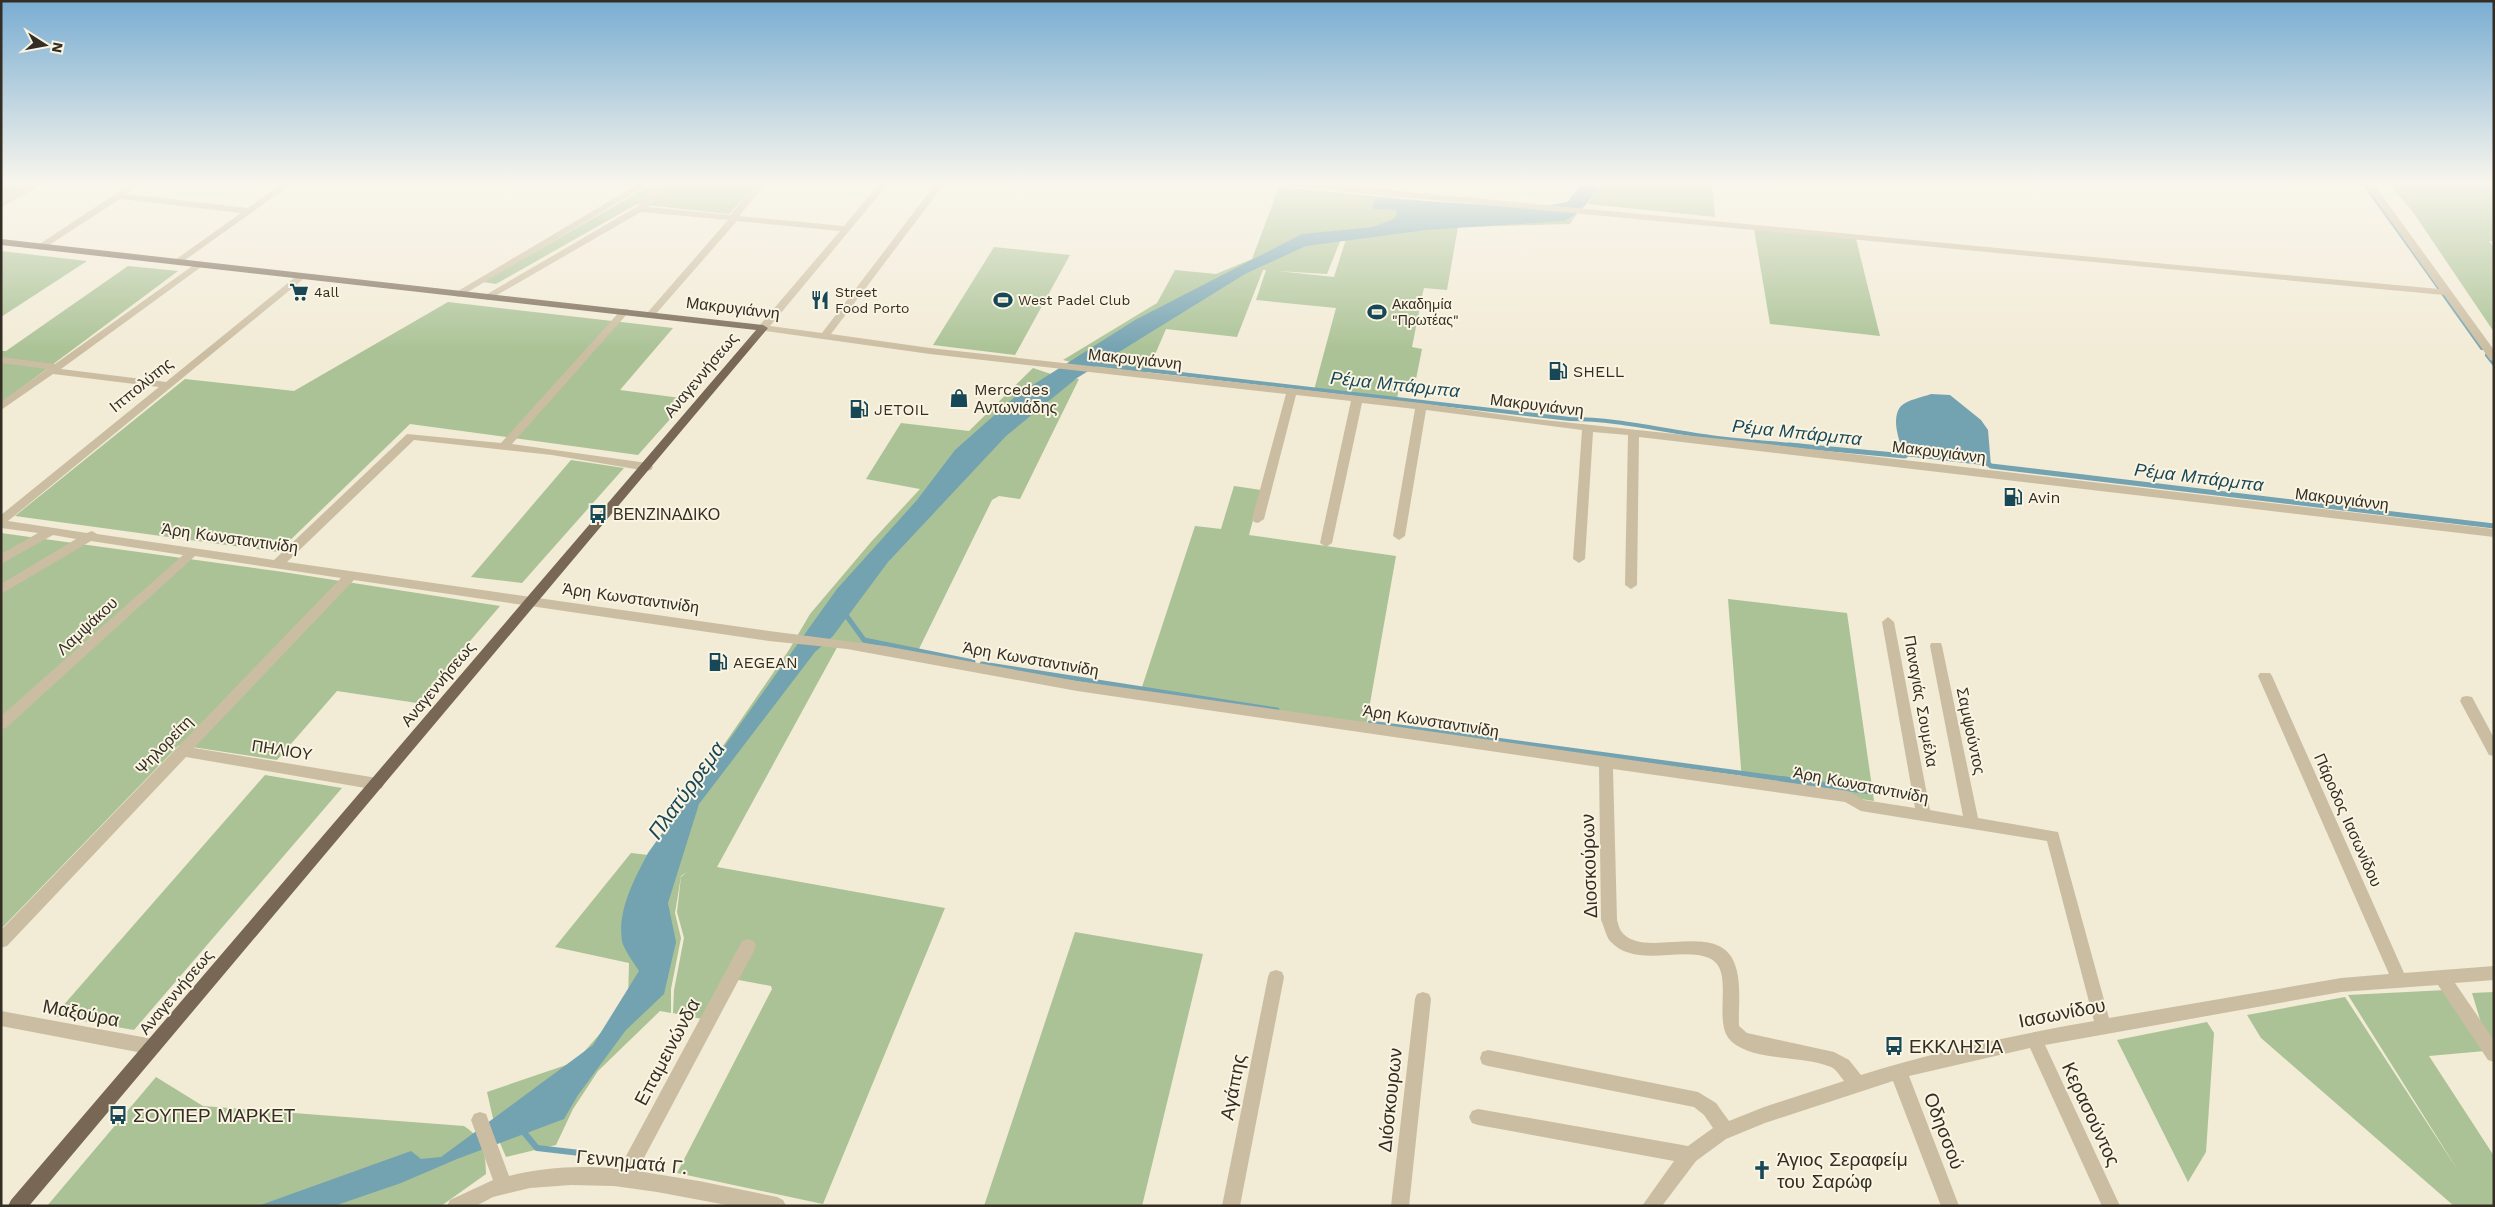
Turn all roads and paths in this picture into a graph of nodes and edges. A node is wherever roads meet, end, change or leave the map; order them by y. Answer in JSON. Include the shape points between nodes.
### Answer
{"nodes":[{"id":1,"x":52,"y":239,"type":"edge"},
{"id":2,"x":210,"y":239,"type":"edge"},
{"id":3,"x":552,"y":239,"type":"edge"},
{"id":4,"x":585,"y":239,"type":"edge"},
{"id":5,"x":717,"y":239,"type":"edge"},
{"id":6,"x":837,"y":239,"type":"edge"},
{"id":7,"x":898,"y":239,"type":"edge"},
{"id":8,"x":1875,"y":239,"type":"edge"},
{"id":9,"x":2408,"y":239,"type":"edge"},
{"id":10,"x":2,"y":243,"type":"edge"},
{"id":11,"x":40,"y":247,"type":"junction"},
{"id":12,"x":178,"y":262,"type":"junction"},
{"id":13,"x":198,"y":265,"type":"junction"},
{"id":14,"x":302,"y":276,"type":"junction"},
{"id":15,"x":2446,"y":292,"type":"junction"},
{"id":16,"x":458,"y":294,"type":"junction"},
{"id":17,"x":487,"y":297,"type":"junction"},
{"id":18,"x":625,"y":311,"type":"junction"},
{"id":19,"x":651,"y":314,"type":"junction"},
{"id":20,"x":763,"y":328,"type":"junction"},
{"id":21,"x":824,"y":337,"type":"junction"},
{"id":22,"x":2494,"y":358,"type":"edge"},
{"id":23,"x":1,"y":360,"type":"edge"},
{"id":24,"x":54,"y":369,"type":"junction"},
{"id":25,"x":167,"y":385,"type":"junction"},
{"id":26,"x":1292,"y":392,"type":"junction"},
{"id":27,"x":1357,"y":400,"type":"junction"},
{"id":28,"x":1421,"y":406,"type":"junction"},
{"id":29,"x":1,"y":407,"type":"edge"},
{"id":30,"x":1588,"y":427,"type":"junction"},
{"id":31,"x":1634,"y":433,"type":"junction"},
{"id":32,"x":503,"y":447,"type":"junction"},
{"id":33,"x":647,"y":467,"type":"junction"},
{"id":34,"x":1258,"y":519,"type":"dead end"},
{"id":35,"x":1,"y":522,"type":"edge"},
{"id":36,"x":53,"y":530,"type":"junction"},
{"id":37,"x":2494,"y":533,"type":"edge"},
{"id":38,"x":92,"y":536,"type":"junction"},
{"id":39,"x":1399,"y":536,"type":"dead end"},
{"id":40,"x":1326,"y":543,"type":"dead end"},
{"id":41,"x":194,"y":551,"type":"junction"},
{"id":42,"x":1579,"y":559,"type":"dead end"},
{"id":43,"x":1,"y":560,"type":"edge"},
{"id":44,"x":278,"y":563,"type":"junction"},
{"id":45,"x":352,"y":574,"type":"junction"},
{"id":46,"x":1631,"y":584,"type":"dead end"},
{"id":47,"x":1,"y":590,"type":"edge"},
{"id":48,"x":530,"y":601,"type":"junction"},
{"id":49,"x":1888,"y":622,"type":"dead end"},
{"id":50,"x":1936,"y":646,"type":"dead end"},
{"id":51,"x":2265,"y":676,"type":"dead end"},
{"id":52,"x":2467,"y":701,"type":"dead end"},
{"id":53,"x":1,"y":724,"type":"edge"},
{"id":54,"x":182,"y":751,"type":"junction"},
{"id":55,"x":2494,"y":751,"type":"edge"},
{"id":56,"x":1606,"y":763,"type":"junction"},
{"id":57,"x":377,"y":784,"type":"junction"},
{"id":58,"x":1924,"y":815,"type":"junction"},
{"id":59,"x":1972,"y":823,"type":"junction"},
{"id":60,"x":1,"y":940,"type":"edge"},
{"id":61,"x":748,"y":946,"type":"dead end"},
{"id":62,"x":2494,"y":973,"type":"edge"},
{"id":63,"x":1276,"y":976,"type":"dead end"},
{"id":64,"x":2441,"y":976,"type":"junction"},
{"id":65,"x":2399,"y":979,"type":"junction"},
{"id":66,"x":1423,"y":999,"type":"dead end"},
{"id":67,"x":1,"y":1018,"type":"edge"},
{"id":68,"x":2103,"y":1026,"type":"junction"},
{"id":69,"x":2034,"y":1039,"type":"junction"},
{"id":70,"x":153,"y":1047,"type":"junction"},
{"id":71,"x":2494,"y":1054,"type":"edge"},
{"id":72,"x":1488,"y":1058,"type":"dead end"},
{"id":73,"x":1898,"y":1071,"type":"junction"},
{"id":74,"x":1857,"y":1084,"type":"junction"},
{"id":75,"x":1478,"y":1118,"type":"dead end"},
{"id":76,"x":480,"y":1120,"type":"dead end"},
{"id":77,"x":1725,"y":1130,"type":"junction"},
{"id":78,"x":1690,"y":1155,"type":"junction"},
{"id":79,"x":623,"y":1179,"type":"junction"},
{"id":80,"x":504,"y":1186,"type":"junction"},
{"id":81,"x":17,"y":1206,"type":"edge"},
{"id":82,"x":456,"y":1206,"type":"edge"},
{"id":83,"x":777,"y":1206,"type":"edge"},
{"id":84,"x":1231,"y":1206,"type":"edge"},
{"id":85,"x":1400,"y":1206,"type":"edge"},
{"id":86,"x":1651,"y":1206,"type":"edge"},
{"id":87,"x":1950,"y":1206,"type":"edge"},
{"id":88,"x":2111,"y":1206,"type":"edge"}],
"edges":[{"from":1,"to":11,"type":"street"},
{"from":2,"to":12,"type":"street"},
{"from":3,"to":16,"type":"street"},
{"from":4,"to":17,"type":"street"},
{"from":5,"to":19,"type":"street"},
{"from":6,"to":20,"type":"street","name":"Αναγεννήσεως"},
{"from":7,"to":21,"type":"street"},
{"from":8,"to":15,"type":"street"},
{"from":9,"to":15,"type":"street"},
{"from":10,"to":11,"type":"main road","name":"Μακρυγιάννη"},
{"from":11,"to":12,"type":"main road","name":"Μακρυγιάννη"},
{"from":12,"to":13,"type":"main road","name":"Μακρυγιάννη"},
{"from":13,"to":14,"type":"main road","name":"Μακρυγιάννη"},
{"from":13,"to":24,"type":"street"},
{"from":14,"to":16,"type":"main road","name":"Μακρυγιάννη"},
{"from":14,"to":25,"type":"street","name":"Ιππολύτης"},
{"from":15,"to":22,"type":"street"},
{"from":16,"to":17,"type":"main road","name":"Μακρυγιάννη"},
{"from":17,"to":18,"type":"main road","name":"Μακρυγιάννη"},
{"from":18,"to":19,"type":"main road","name":"Μακρυγιάννη"},
{"from":18,"to":32,"type":"street"},
{"from":19,"to":20,"type":"main road","name":"Μακρυγιάννη"},
{"from":20,"to":21,"type":"street","name":"Μακρυγιάννη"},
{"from":20,"to":33,"type":"main road","name":"Αναγεννήσεως"},
{"from":21,"to":26,"type":"street","name":"Μακρυγιάννη"},
{"from":23,"to":24,"type":"street"},
{"from":24,"to":25,"type":"street"},
{"from":24,"to":29,"type":"street"},
{"from":25,"to":35,"type":"street","name":"Ιππολύτης"},
{"from":26,"to":27,"type":"street","name":"Μακρυγιάννη"},
{"from":26,"to":34,"type":"street"},
{"from":27,"to":28,"type":"street","name":"Μακρυγιάννη"},
{"from":27,"to":40,"type":"street"},
{"from":28,"to":30,"type":"street","name":"Μακρυγιάννη"},
{"from":28,"to":39,"type":"street"},
{"from":30,"to":31,"type":"street","name":"Μακρυγιάννη"},
{"from":30,"to":42,"type":"street"},
{"from":31,"to":37,"type":"street","name":"Μακρυγιάννη"},
{"from":31,"to":46,"type":"street"},
{"from":32,"to":33,"type":"street"},
{"from":32,"to":44,"type":"street","via":[[411,436]]},
{"from":33,"to":48,"type":"main road","name":"Αναγεννήσεως"},
{"from":35,"to":36,"type":"street","name":"Άρη Κωνσταντινίδη"},
{"from":36,"to":38,"type":"street","name":"Άρη Κωνσταντινίδη"},
{"from":36,"to":43,"type":"street"},
{"from":38,"to":41,"type":"street","name":"Άρη Κωνσταντινίδη"},
{"from":38,"to":47,"type":"street"},
{"from":41,"to":44,"type":"street","name":"Άρη Κωνσταντινίδη"},
{"from":41,"to":53,"type":"street","name":"Λαμψάκου"},
{"from":44,"to":45,"type":"street","name":"Άρη Κωνσταντινίδη"},
{"from":45,"to":48,"type":"street","name":"Άρη Κωνσταντινίδη"},
{"from":45,"to":54,"type":"street","name":"Ψηλορείτη"},
{"from":48,"to":56,"type":"street","name":"Άρη Κωνσταντινίδη","via":[[840,643],[1076,686]]},
{"from":48,"to":57,"type":"main road","name":"Αναγεννήσεως"},
{"from":49,"to":58,"type":"street","name":"Παναγιάς Σουμέλα"},
{"from":50,"to":59,"type":"street","name":"Σαμψούντος"},
{"from":51,"to":65,"type":"street","name":"Πάροδος Ιασωνίδου"},
{"from":52,"to":55,"type":"street"},
{"from":54,"to":57,"type":"street","name":"ΠΗΛΙΟΥ"},
{"from":54,"to":60,"type":"street","name":"Ψηλορείτη"},
{"from":56,"to":58,"type":"street","name":"Άρη Κωνσταντινίδη","via":[[1848,797],[1861,805]]},
{"from":56,"to":74,"type":"street","name":"Διοσκούρων","via":[[1613,935],[1628,944],[1674,950],[1702,949],[1717,954],[1728,968],[1731,1027],[1736,1035],[1746,1042],[1834,1060]]},
{"from":57,"to":70,"type":"main road","name":"Αναγεννήσεως"},
{"from":58,"to":59,"type":"street","name":"Άρη Κωνσταντινίδη"},
{"from":59,"to":68,"type":"street","name":"Άρη Κωνσταντινίδη","via":[[2053,836]]},
{"from":61,"to":79,"type":"street","name":"Επαμεινώνδα"},
{"from":62,"to":64,"type":"street","name":"Ιασωνίδου"},
{"from":63,"to":84,"type":"street","name":"Αγάπης"},
{"from":64,"to":65,"type":"street","name":"Ιασωνίδου"},
{"from":64,"to":71,"type":"street"},
{"from":65,"to":68,"type":"street","name":"Ιασωνίδου","via":[[2341,985]]},
{"from":66,"to":85,"type":"street","name":"Διόσκουρων"},
{"from":67,"to":70,"type":"street","name":"Μαξούρα"},
{"from":68,"to":69,"type":"street","name":"Ιασωνίδου"},
{"from":69,"to":73,"type":"street","name":"Ιασωνίδου"},
{"from":69,"to":88,"type":"street","name":"Κερασούντος"},
{"from":70,"to":81,"type":"main road","name":"Αναγεννήσεως"},
{"from":72,"to":77,"type":"street","via":[[1698,1100],[1710,1109]]},
{"from":73,"to":74,"type":"street","name":"Ιασωνίδου"},
{"from":73,"to":87,"type":"street","name":"Οδησσού"},
{"from":74,"to":77,"type":"street","name":"Ιασωνίδου"},
{"from":75,"to":78,"type":"street"},
{"from":76,"to":80,"type":"street"},
{"from":77,"to":78,"type":"street","name":"Ιασωνίδου"},
{"from":78,"to":86,"type":"street","name":"Ιασωνίδου"},
{"from":79,"to":80,"type":"street","name":"Γεννηματά Γ.","via":[[566,1176]]},
{"from":79,"to":83,"type":"street","name":"Γεννηματά Γ."},
{"from":80,"to":82,"type":"street","name":"Γεννηματά Γ.","via":[[478,1194]]}]}
